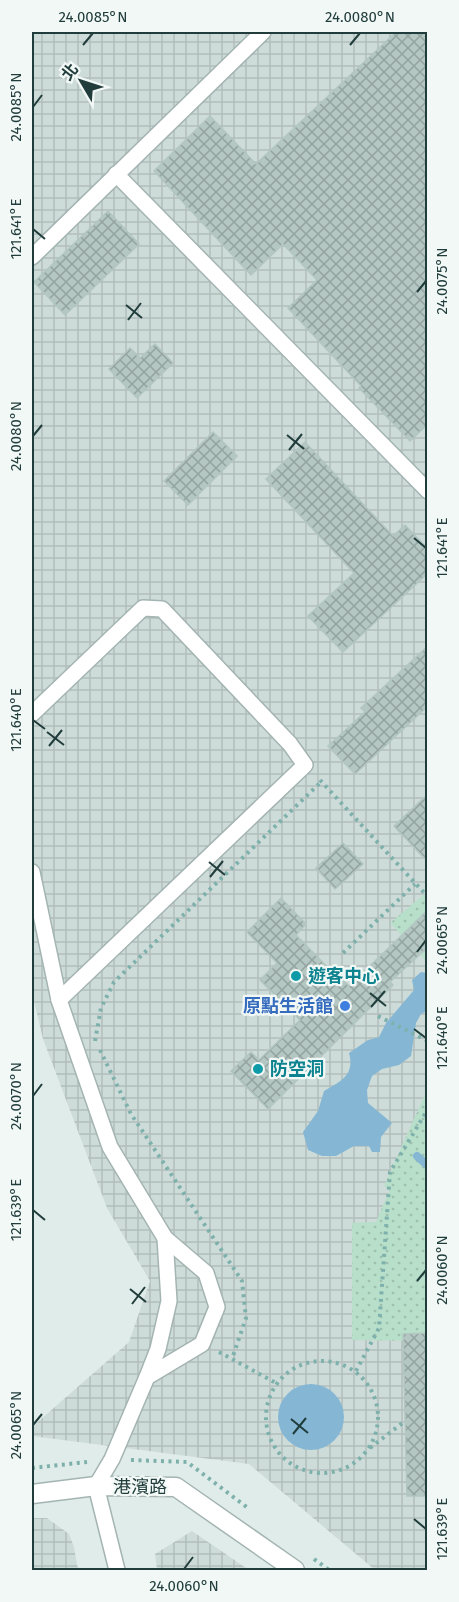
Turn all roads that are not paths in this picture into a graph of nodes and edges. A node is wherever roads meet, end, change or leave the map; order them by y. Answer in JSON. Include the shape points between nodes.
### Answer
{"nodes":[{"id":1,"x":263,"y":32,"type":"edge"},
{"id":2,"x":116,"y":174,"type":"junction"},
{"id":3,"x":32,"y":257,"type":"edge"},
{"id":4,"x":428,"y":490,"type":"edge"},
{"id":5,"x":32,"y":714,"type":"edge"},
{"id":6,"x":32,"y":872,"type":"edge"},
{"id":7,"x":59,"y":1000,"type":"junction"},
{"id":8,"x":165,"y":1238,"type":"junction"},
{"id":9,"x":147,"y":1377,"type":"junction"},
{"id":10,"x":96,"y":1486,"type":"junction"},
{"id":11,"x":32,"y":1494,"type":"edge"},
{"id":12,"x":117,"y":1570,"type":"edge"},
{"id":13,"x":295,"y":1570,"type":"edge"}],
"edges":[{"from":1,"to":2,"type":"lane"},
{"from":2,"to":3,"type":"lane"},
{"from":2,"to":4,"type":"lane"},
{"from":5,"to":7,"type":"lane","via":[[143,608],[162,609],[290,744],[305,765]]},
{"from":6,"to":7,"type":"lane"},
{"from":7,"to":8,"type":"lane","via":[[110,1147]]},
{"from":8,"to":9,"type":"lane","via":[[169,1301]]},
{"from":8,"to":9,"type":"lane","via":[[206,1273],[217,1307],[202,1344]]},
{"from":9,"to":10,"type":"lane","via":[[112,1460]]},
{"from":10,"to":11,"type":"street","name":"港濱路"},
{"from":10,"to":12,"type":"lane"},
{"from":10,"to":13,"type":"street","name":"港濱路","via":[[177,1487]]}]}
